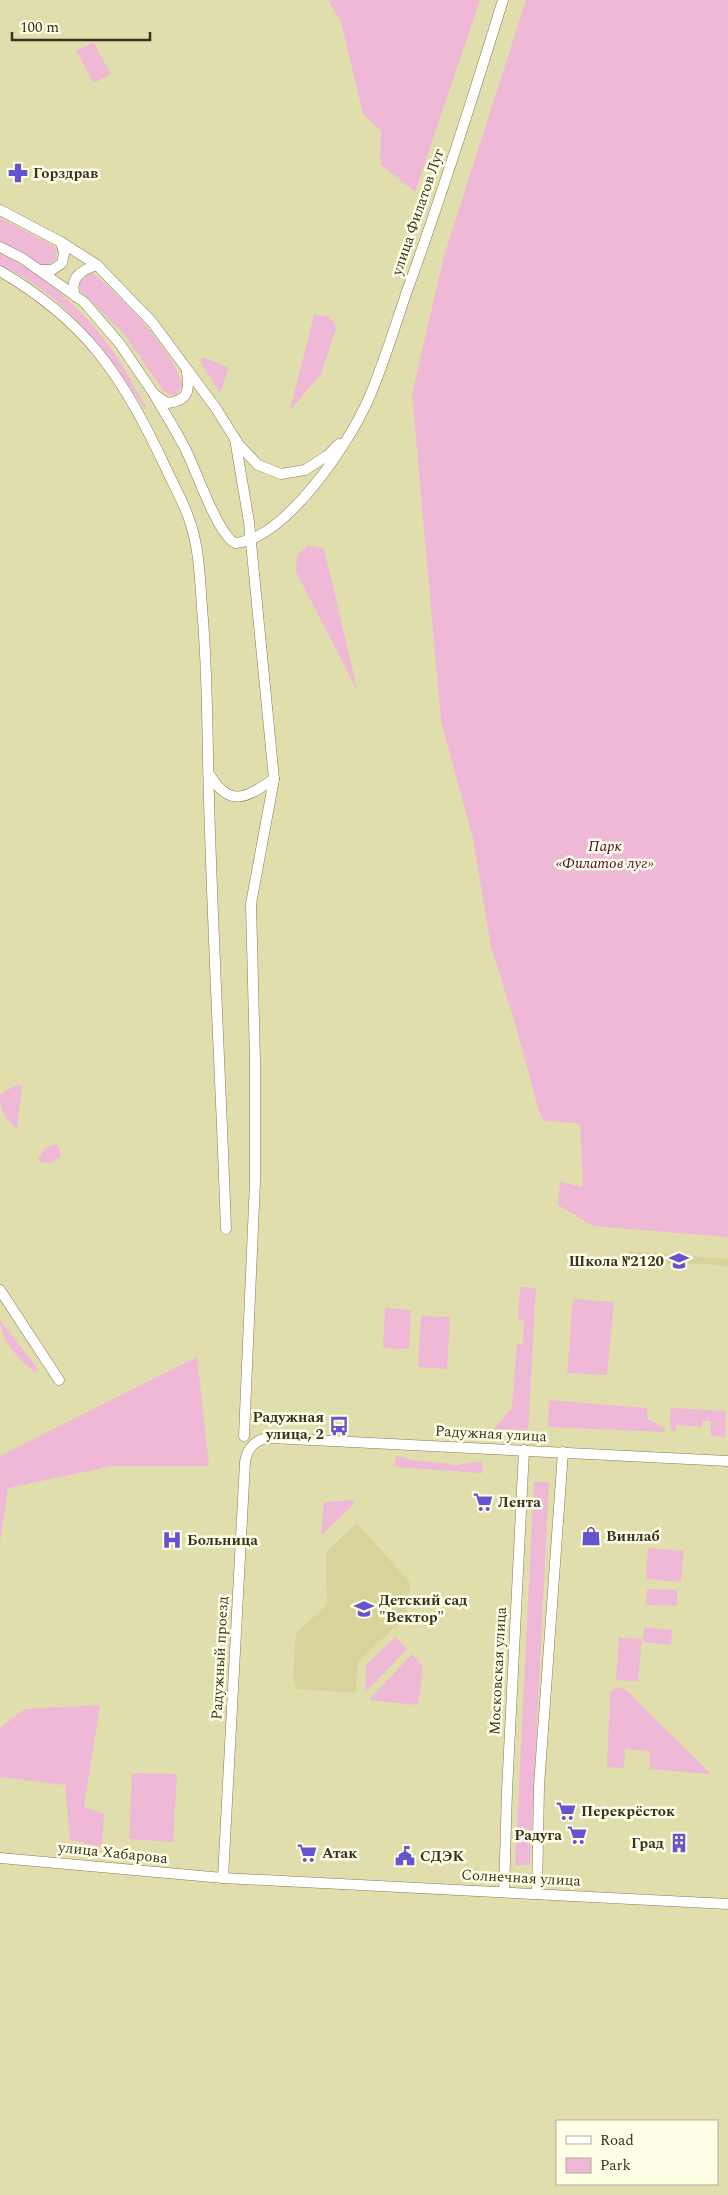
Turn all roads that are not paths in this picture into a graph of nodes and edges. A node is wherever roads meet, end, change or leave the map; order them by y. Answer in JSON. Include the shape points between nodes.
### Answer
{"nodes":[{"id":1,"x":504,"y":0,"type":"edge"},
{"id":2,"x":0,"y":210,"type":"edge"},
{"id":3,"x":61,"y":242,"type":"junction"},
{"id":4,"x":0,"y":247,"type":"edge"},
{"id":5,"x":96,"y":265,"type":"junction"},
{"id":6,"x":39,"y":270,"type":"junction"},
{"id":7,"x":0,"y":271,"type":"edge"},
{"id":8,"x":75,"y":296,"type":"junction"},
{"id":9,"x":187,"y":371,"type":"junction"},
{"id":10,"x":154,"y":394,"type":"junction"},
{"id":11,"x":352,"y":430,"type":"junction"},
{"id":12,"x":235,"y":439,"type":"junction"},
{"id":13,"x":209,"y":772,"type":"junction"},
{"id":14,"x":274,"y":779,"type":"junction"},
{"id":15,"x":226,"y":1229,"type":"dead end"},
{"id":16,"x":0,"y":1290,"type":"edge"},
{"id":17,"x":59,"y":1380,"type":"dead end"},
{"id":18,"x":244,"y":1436,"type":"dead end"},
{"id":19,"x":255,"y":1443,"type":"joint"},
{"id":20,"x":524,"y":1450,"type":"junction"},
{"id":21,"x":563,"y":1452,"type":"junction"},
{"id":22,"x":728,"y":1461,"type":"edge"},
{"id":23,"x":0,"y":1858,"type":"edge"},
{"id":24,"x":222,"y":1878,"type":"junction"},
{"id":25,"x":504,"y":1892,"type":"junction"},
{"id":26,"x":538,"y":1894,"type":"junction"},
{"id":27,"x":728,"y":1904,"type":"edge"}],
"edges":[{"from":1,"to":11,"type":"street","name":"улица Филатов Луг","via":[[444,186],[369,398]]},
{"from":2,"to":3,"type":"street","name":"улица Филатов Луг"},
{"from":3,"to":5,"type":"street","name":"улица Филатов Луг"},
{"from":3,"to":6,"type":"street","via":[[62,262],[52,270]]},
{"from":4,"to":6,"type":"street"},
{"from":5,"to":8,"type":"street","via":[[75,277],[72,288]]},
{"from":5,"to":9,"type":"street","name":"улица Филатов Луг","via":[[152,322]]},
{"from":6,"to":8,"type":"street"},
{"from":7,"to":13,"type":"street","via":[[34,291],[74,323],[109,366],[140,412],[188,517],[199,560],[208,678]]},
{"from":8,"to":10,"type":"street","via":[[120,344]]},
{"from":9,"to":10,"type":"street","via":[[189,387],[179,402],[167,403]]},
{"from":9,"to":12,"type":"street","name":"улица Филатов Луг"},
{"from":10,"to":11,"type":"street","name":"улица Филатов Луг","via":[[184,446],[220,527],[235,543],[255,539],[305,496],[331,465]]},
{"from":11,"to":12,"type":"street","name":"улица Филатов Луг","via":[[328,455],[305,470],[281,474],[258,465]]},
{"from":12,"to":14,"type":"street","via":[[249,522]]},
{"from":13,"to":14,"type":"street","via":[[218,789],[229,796],[242,797]]},
{"from":13,"to":15,"type":"street"},
{"from":14,"to":18,"type":"street","via":[[251,904],[255,1181]]},
{"from":16,"to":17,"type":"street"},
{"from":19,"to":20,"type":"street","name":"Радужная улица","via":[[272,1438]]},
{"from":19,"to":24,"type":"street","name":"Радужный проезд","via":[[246,1454],[244,1463]]},
{"from":20,"to":21,"type":"street","name":"Радужная улица"},
{"from":20,"to":25,"type":"street","name":"Московская улица"},
{"from":21,"to":22,"type":"street","name":"Радужная улица"},
{"from":21,"to":26,"type":"street","via":[[540,1786]]},
{"from":23,"to":24,"type":"street","name":"улица Хабарова"},
{"from":24,"to":25,"type":"street","name":"Солнечная улица"},
{"from":25,"to":26,"type":"street","name":"Солнечная улица"},
{"from":26,"to":27,"type":"street","name":"Солнечная улица"}]}
